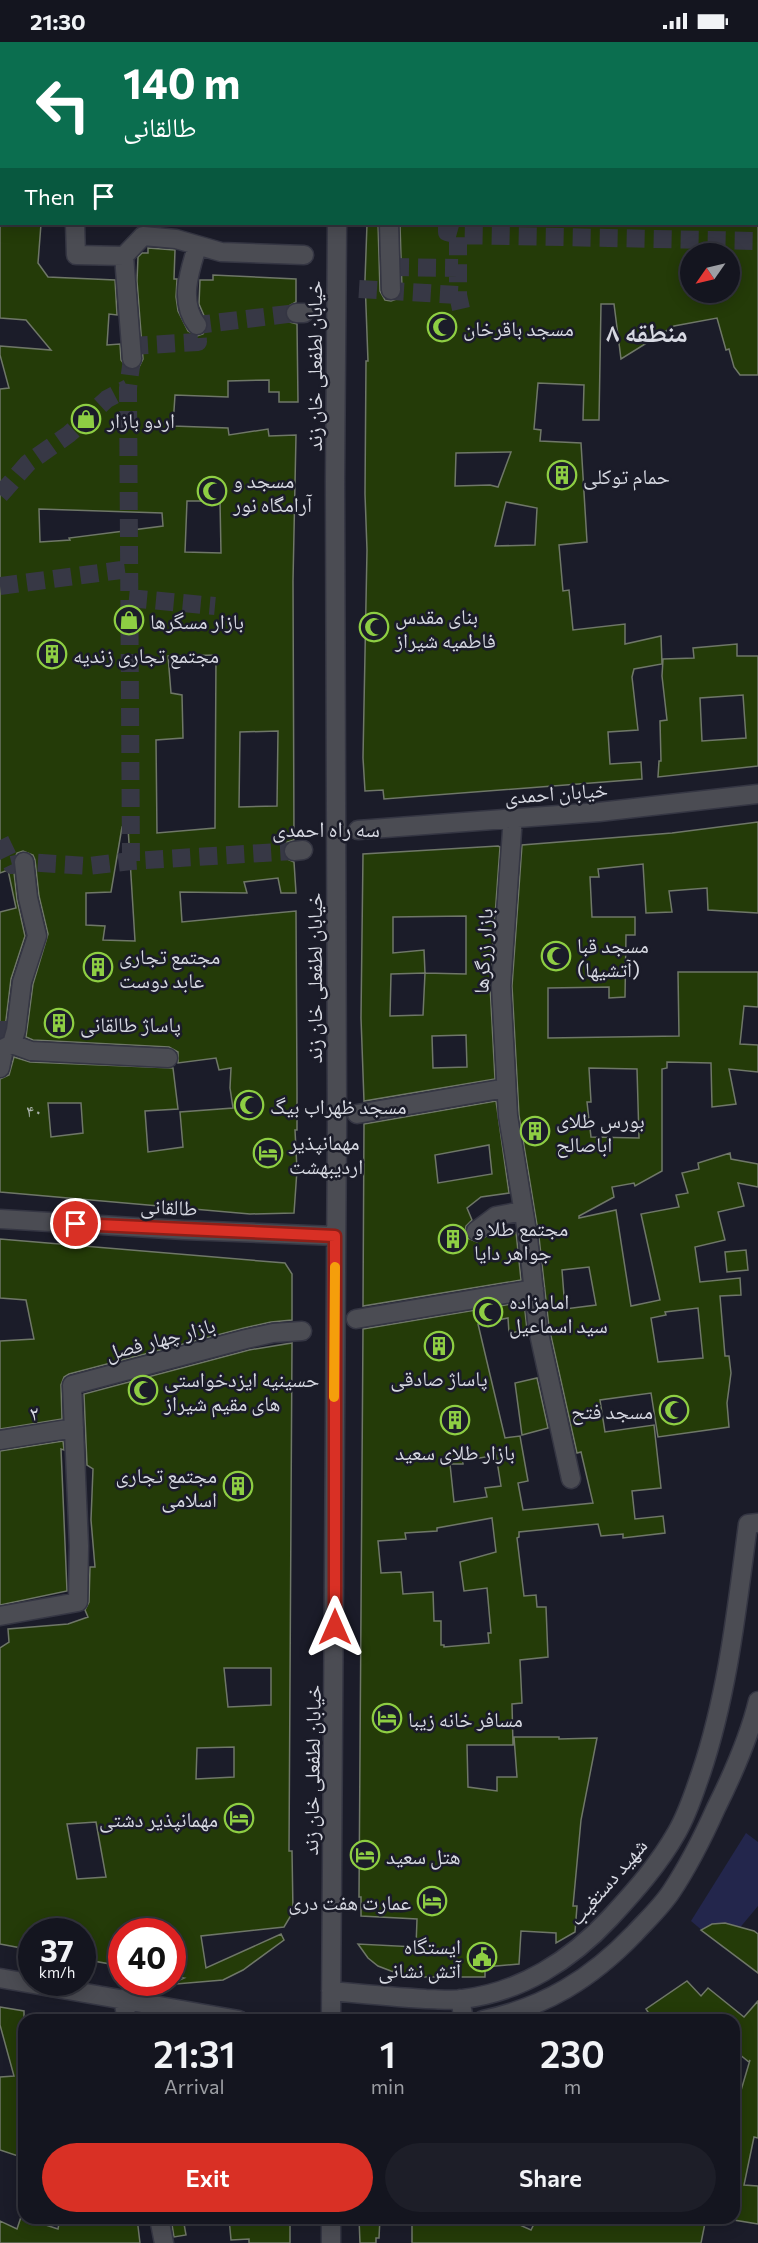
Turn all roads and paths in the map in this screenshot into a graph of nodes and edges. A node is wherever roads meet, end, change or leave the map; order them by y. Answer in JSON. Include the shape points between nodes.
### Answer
{"nodes":[{"id":1,"x":75,"y":225,"type":"edge"},
{"id":2,"x":337,"y":225,"type":"edge"},
{"id":3,"x":389,"y":225,"type":"edge"},
{"id":4,"x":197,"y":247,"type":"junction"},
{"id":5,"x":304,"y":255,"type":"dead end"},
{"id":6,"x":124,"y":256,"type":"junction"},
{"id":7,"x":391,"y":290,"type":"dead end"},
{"id":8,"x":197,"y":325,"type":"dead end"},
{"id":9,"x":132,"y":359,"type":"tunnel mouth"},
{"id":10,"x":758,"y":794,"type":"edge"},
{"id":11,"x":513,"y":817,"type":"junction"},
{"id":12,"x":358,"y":830,"type":"dead end"},
{"id":13,"x":24,"y":862,"type":"dead end"},
{"id":14,"x":14,"y":1037,"type":"junction"},
{"id":15,"x":168,"y":1058,"type":"dead end"},
{"id":16,"x":0,"y":1068,"type":"edge"},
{"id":17,"x":506,"y":1088,"type":"junction"},
{"id":18,"x":357,"y":1114,"type":"dead end"},
{"id":19,"x":523,"y":1211,"type":"junction"},
{"id":20,"x":0,"y":1219,"type":"edge"},
{"id":21,"x":476,"y":1230,"type":"dead end"},
{"id":22,"x":335,"y":1236,"type":"junction"},
{"id":23,"x":534,"y":1289,"type":"junction"},
{"id":24,"x":357,"y":1319,"type":"dead end"},
{"id":25,"x":302,"y":1331,"type":"dead end"},
{"id":26,"x":74,"y":1428,"type":"junction"},
{"id":27,"x":0,"y":1440,"type":"edge"},
{"id":28,"x":571,"y":1479,"type":"dead end"},
{"id":29,"x":753,"y":1523,"type":"edge"},
{"id":30,"x":0,"y":1616,"type":"edge"},
{"id":31,"x":758,"y":1701,"type":"edge"},
{"id":32,"x":0,"y":1978,"type":"edge"},
{"id":33,"x":331,"y":1991,"type":"junction"},
{"id":34,"x":123,"y":1999,"type":"junction"},
{"id":35,"x":460,"y":2000,"type":"junction"},
{"id":36,"x":126,"y":2014,"type":"edge"},
{"id":37,"x":206,"y":2014,"type":"edge"},
{"id":38,"x":331,"y":2014,"type":"edge"},
{"id":39,"x":463,"y":2014,"type":"edge"},
{"id":40,"x":508,"y":2014,"type":"edge"},
{"id":41,"x":160,"y":2224,"type":"edge"},
{"id":42,"x":331,"y":2224,"type":"edge"},
{"id":43,"x":164,"y":2243,"type":"edge"},
{"id":44,"x":331,"y":2243,"type":"edge"}],
"edges":[{"from":1,"to":6,"type":"street","via":[[76,255]]},
{"from":2,"to":22,"type":"street","name":"خیابان لطفعلی خان زند"},
{"from":3,"to":7,"type":"street"},
{"from":4,"to":5,"type":"street","via":[[221,252]]},
{"from":4,"to":6,"type":"street","via":[[176,239],[143,236]]},
{"from":4,"to":8,"type":"street","via":[[187,278],[189,315]]},
{"from":6,"to":9,"type":"street"},
{"from":10,"to":11,"type":"street","name":"خیابان احمدی","via":[[599,812]]},
{"from":11,"to":12,"type":"street","name":"خیابان احمدی"},
{"from":11,"to":17,"type":"street","name":"بازار زرگرها","via":[[501,986]]},
{"from":13,"to":14,"type":"street","via":[[37,936],[22,982]]},
{"from":14,"to":15,"type":"street","via":[[32,1051]]},
{"from":14,"to":16,"type":"street","via":[[4,1048]]},
{"from":17,"to":18,"type":"street"},
{"from":17,"to":19,"type":"street","name":"بازار زرگرها"},
{"from":19,"to":21,"type":"street","via":[[496,1216]]},
{"from":19,"to":23,"type":"street","name":"بازار زرگرها"},
{"from":20,"to":22,"type":"street","name":"طالقانی"},
{"from":22,"to":33,"type":"street","name":"خیابان لطفعلی خان زند"},
{"from":23,"to":24,"type":"street"},
{"from":23,"to":28,"type":"street","name":"بازار زرگرها","via":[[538,1329]]},
{"from":25,"to":26,"type":"street","name":"بازار چهار فصل","via":[[246,1339],[72,1385]]},
{"from":26,"to":27,"type":"street","name":"۲"},
{"from":26,"to":30,"type":"street","via":[[78,1602]]},
{"from":29,"to":35,"type":"street","name":"شهید دستغیب","via":[[716,1722],[677,1833],[633,1893],[572,1953],[526,1982]]},
{"from":31,"to":40,"type":"street","via":[[736,1765],[689,1864],[656,1910],[610,1958],[574,1985],[528,2009]]},
{"from":32,"to":34,"type":"street"},
{"from":33,"to":35,"type":"street","name":"شهید دستغیب"},
{"from":33,"to":38,"type":"street","name":"خیابان لطفعلی خان زند"},
{"from":34,"to":36,"type":"street"},
{"from":34,"to":37,"type":"street"},
{"from":35,"to":39,"type":"street"},
{"from":41,"to":43,"type":"street"},
{"from":42,"to":44,"type":"street"}]}
